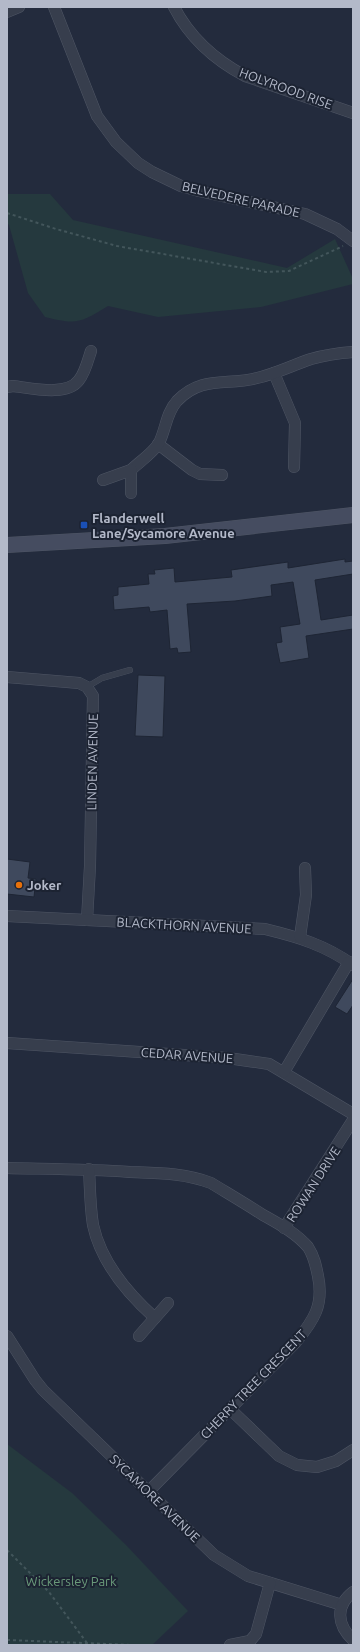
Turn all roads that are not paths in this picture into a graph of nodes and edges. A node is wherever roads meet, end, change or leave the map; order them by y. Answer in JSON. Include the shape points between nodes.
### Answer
{"nodes":[{"id":1,"x":19,"y":7,"type":"edge"},
{"id":2,"x":54,"y":7,"type":"edge"},
{"id":3,"x":174,"y":7,"type":"edge"},
{"id":4,"x":7,"y":12,"type":"edge"},
{"id":5,"x":353,"y":112,"type":"edge"},
{"id":6,"x":349,"y":243,"type":"edge"},
{"id":7,"x":91,"y":351,"type":"dead end"},
{"id":8,"x":353,"y":352,"type":"edge"},
{"id":9,"x":274,"y":373,"type":"junction"},
{"id":10,"x":7,"y":387,"type":"edge"},
{"id":11,"x":158,"y":444,"type":"junction"},
{"id":12,"x":294,"y":467,"type":"dead end"},
{"id":13,"x":131,"y":470,"type":"junction"},
{"id":14,"x":222,"y":475,"type":"dead end"},
{"id":15,"x":103,"y":480,"type":"dead end"},
{"id":16,"x":131,"y":492,"type":"dead end"},
{"id":17,"x":353,"y":515,"type":"edge"},
{"id":18,"x":7,"y":545,"type":"edge"},
{"id":19,"x":130,"y":670,"type":"dead end"},
{"id":20,"x":7,"y":677,"type":"edge"},
{"id":21,"x":87,"y":686,"type":"junction"},
{"id":22,"x":305,"y":868,"type":"dead end"},
{"id":23,"x":7,"y":916,"type":"edge"},
{"id":24,"x":87,"y":920,"type":"junction"},
{"id":25,"x":300,"y":937,"type":"junction"},
{"id":26,"x":351,"y":963,"type":"edge"},
{"id":27,"x":7,"y":1043,"type":"edge"},
{"id":28,"x":284,"y":1072,"type":"junction"},
{"id":29,"x":353,"y":1114,"type":"edge"},
{"id":30,"x":353,"y":1120,"type":"edge"},
{"id":31,"x":350,"y":1133,"type":"edge"},
{"id":32,"x":7,"y":1168,"type":"edge"},
{"id":33,"x":89,"y":1169,"type":"junction"},
{"id":34,"x":284,"y":1228,"type":"junction"},
{"id":35,"x":168,"y":1303,"type":"dead end"},
{"id":36,"x":155,"y":1318,"type":"junction"},
{"id":37,"x":139,"y":1336,"type":"dead end"},
{"id":38,"x":8,"y":1340,"type":"edge"},
{"id":39,"x":230,"y":1408,"type":"junction"},
{"id":40,"x":353,"y":1450,"type":"edge"},
{"id":41,"x":148,"y":1492,"type":"junction"},
{"id":42,"x":270,"y":1583,"type":"junction"},
{"id":43,"x":353,"y":1592,"type":"edge"},
{"id":44,"x":342,"y":1605,"type":"junction"},
{"id":45,"x":353,"y":1640,"type":"edge"},
{"id":46,"x":252,"y":1643,"type":"edge"},
{"id":47,"x":230,"y":1645,"type":"edge"}],
"edges":[{"from":1,"to":4,"type":"street"},
{"from":2,"to":6,"type":"street","name":"BELVEDERE PARADE","via":[[97,116],[116,142],[138,163],[181,186],[305,214],[332,226]]},
{"from":3,"to":5,"type":"street","name":"HOLYROOD RISE","via":[[180,20],[198,41],[230,68],[245,76]]},
{"from":7,"to":10,"type":"street","via":[[80,380],[74,385],[58,390]]},
{"from":8,"to":9,"type":"street","via":[[313,359]]},
{"from":9,"to":11,"type":"street","via":[[250,380],[213,382],[188,392],[176,402],[169,414]]},
{"from":9,"to":12,"type":"street","via":[[295,423]]},
{"from":11,"to":13,"type":"street"},
{"from":11,"to":14,"type":"street","via":[[200,474]]},
{"from":13,"to":15,"type":"street"},
{"from":13,"to":16,"type":"street"},
{"from":17,"to":18,"type":"street","via":[[165,536]]},
{"from":19,"to":21,"type":"lane","via":[[102,678]]},
{"from":20,"to":21,"type":"street","via":[[79,683]]},
{"from":21,"to":24,"type":"street","name":"LINDEN AVENUE","via":[[93,696]]},
{"from":22,"to":25,"type":"street","via":[[306,895]]},
{"from":23,"to":24,"type":"street","name":"BLACKTHORN AVENUE"},
{"from":24,"to":25,"type":"street","name":"BLACKTHORN AVENUE","via":[[265,929]]},
{"from":25,"to":26,"type":"street","name":"BLACKTHORN AVENUE"},
{"from":26,"to":28,"type":"street"},
{"from":27,"to":28,"type":"street","name":"CEDAR AVENUE","via":[[228,1058],[269,1064]]},
{"from":28,"to":29,"type":"street","name":"CEDAR AVENUE"},
{"from":30,"to":31,"type":"street","name":"ROWAN DRIVE"},
{"from":31,"to":34,"type":"street","name":"ROWAN DRIVE"},
{"from":32,"to":33,"type":"street","name":"CHERRY TREE CRESCENT"},
{"from":33,"to":34,"type":"street","name":"CHERRY TREE CRESCENT","via":[[174,1174],[197,1178],[211,1183]]},
{"from":33,"to":36,"type":"street","via":[[93,1224],[98,1240],[110,1266],[120,1280],[140,1305]]},
{"from":34,"to":39,"type":"street","name":"CHERRY TREE CRESCENT","via":[[308,1248],[315,1261],[320,1286],[316,1312],[296,1342]]},
{"from":35,"to":36,"type":"street"},
{"from":36,"to":37,"type":"street"},
{"from":38,"to":41,"type":"street","name":"SYCAMORE AVENUE","via":[[43,1390]]},
{"from":39,"to":40,"type":"street","via":[[279,1456],[297,1465],[318,1467],[336,1461]]},
{"from":39,"to":41,"type":"street","name":"CHERRY TREE CRESCENT"},
{"from":41,"to":42,"type":"street","name":"SYCAMORE AVENUE","via":[[214,1555],[248,1576]]},
{"from":42,"to":44,"type":"street","name":"SYCAMORE AVENUE"},
{"from":42,"to":46,"type":"street"},
{"from":43,"to":44,"type":"street"},
{"from":44,"to":45,"type":"street","via":[[341,1623],[346,1634]]},
{"from":46,"to":47,"type":"street"}]}
